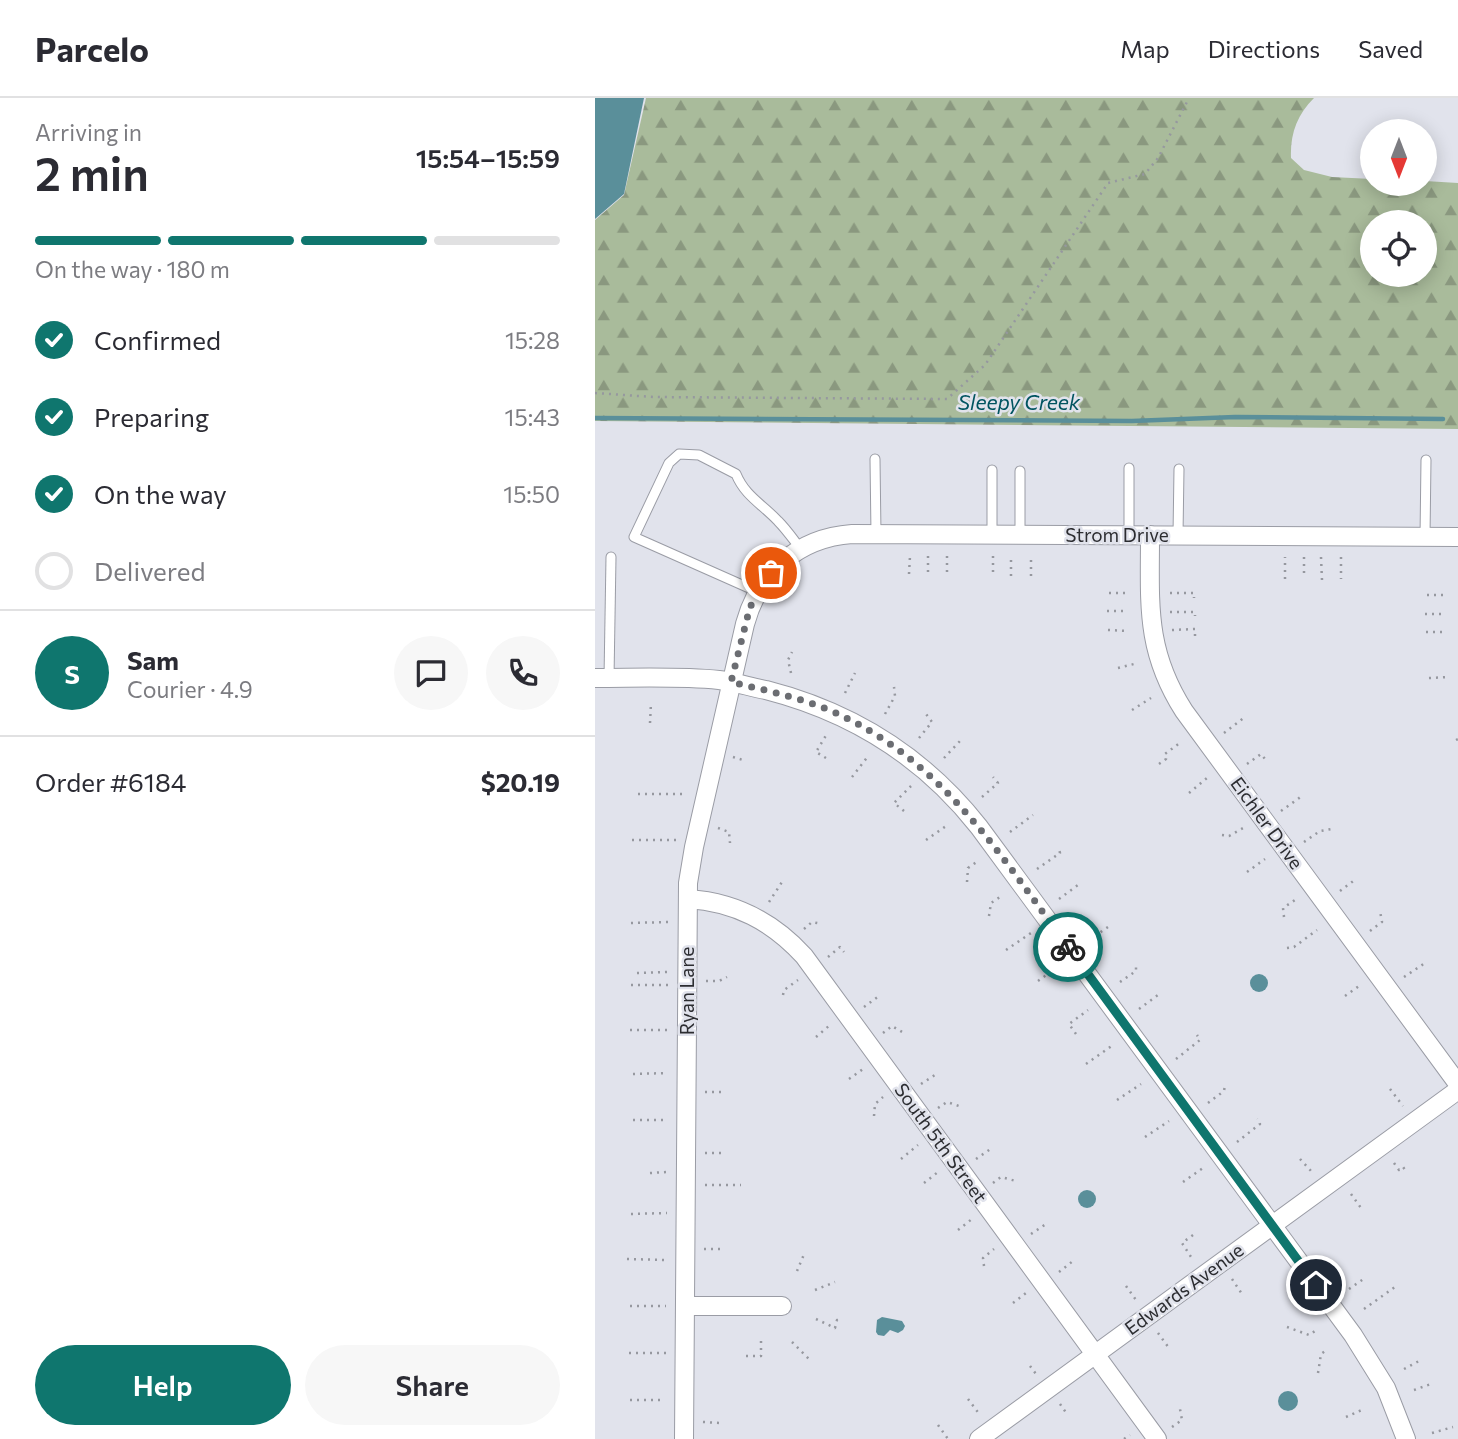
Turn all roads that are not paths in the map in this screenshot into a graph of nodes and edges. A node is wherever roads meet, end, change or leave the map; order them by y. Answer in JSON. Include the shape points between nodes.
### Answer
{"nodes":[{"id":1,"x":875,"y":459,"type":"dead end"},
{"id":2,"x":1426,"y":460,"type":"dead end"},
{"id":3,"x":1129,"y":468,"type":"dead end"},
{"id":4,"x":1179,"y":469,"type":"dead end"},
{"id":5,"x":992,"y":470,"type":"dead end"},
{"id":6,"x":1020,"y":471,"type":"dead end"},
{"id":7,"x":876,"y":534,"type":"junction"},
{"id":8,"x":992,"y":534,"type":"junction"},
{"id":9,"x":1020,"y":534,"type":"junction"},
{"id":10,"x":1129,"y":535,"type":"junction"},
{"id":11,"x":1150,"y":535,"type":"junction"},
{"id":12,"x":1178,"y":535,"type":"junction"},
{"id":13,"x":1425,"y":537,"type":"junction"},
{"id":14,"x":1458,"y":537,"type":"edge"},
{"id":15,"x":800,"y":548,"type":"junction"},
{"id":16,"x":611,"y":557,"type":"dead end"},
{"id":17,"x":783,"y":560,"type":"joint"},
{"id":18,"x":758,"y":592,"type":"junction"},
{"id":19,"x":602,"y":678,"type":"edge"},
{"id":20,"x":731,"y":682,"type":"junction"},
{"id":21,"x":688,"y":899,"type":"junction"},
{"id":22,"x":1458,"y":1084,"type":"edge"},
{"id":23,"x":1458,"y":1090,"type":"edge"},
{"id":24,"x":1271,"y":1225,"type":"junction"},
{"id":25,"x":685,"y":1306,"type":"junction"},
{"id":26,"x":782,"y":1306,"type":"dead end"},
{"id":27,"x":1094,"y":1354,"type":"junction"},
{"id":28,"x":684,"y":1439,"type":"edge"},
{"id":29,"x":979,"y":1439,"type":"edge"},
{"id":30,"x":1157,"y":1439,"type":"edge"},
{"id":31,"x":1406,"y":1439,"type":"edge"}],
"edges":[{"from":1,"to":7,"type":"lane"},
{"from":2,"to":13,"type":"lane"},
{"from":3,"to":10,"type":"lane"},
{"from":4,"to":12,"type":"lane"},
{"from":5,"to":8,"type":"lane"},
{"from":6,"to":9,"type":"lane"},
{"from":7,"to":8,"type":"street","name":"Strom Drive"},
{"from":7,"to":15,"type":"street","name":"Strom Drive","via":[[837,535]]},
{"from":8,"to":9,"type":"street","name":"Strom Drive"},
{"from":9,"to":10,"type":"street","name":"Strom Drive"},
{"from":10,"to":11,"type":"street","name":"Strom Drive"},
{"from":11,"to":12,"type":"street","name":"Strom Drive"},
{"from":11,"to":22,"type":"street","name":"Eichler Drive","via":[[1151,622],[1157,657],[1169,686]]},
{"from":12,"to":13,"type":"street","name":"Strom Drive"},
{"from":13,"to":14,"type":"street","name":"Strom Drive"},
{"from":15,"to":17,"type":"street","name":"Strom Drive"},
{"from":15,"to":18,"type":"lane","via":[[780,522],[740,486],[736,474],[699,455],[679,454],[669,463],[634,537]]},
{"from":16,"to":19,"type":"lane"},
{"from":17,"to":18,"type":"street","name":"Ryan Lane"},
{"from":18,"to":20,"type":"street","name":"Ryan Lane","via":[[747,616]]},
{"from":19,"to":20,"type":"street"},
{"from":20,"to":21,"type":"street","name":"Ryan Lane","via":[[694,847]]},
{"from":20,"to":24,"type":"street","via":[[801,700],[845,718],[904,753],[946,789],[979,827]]},
{"from":21,"to":25,"type":"street","name":"Ryan Lane"},
{"from":21,"to":27,"type":"street","name":"South 5th Street","via":[[744,911],[773,926],[797,947]]},
{"from":23,"to":24,"type":"street","name":"Edwards Avenue"},
{"from":24,"to":27,"type":"street","name":"Edwards Avenue"},
{"from":24,"to":31,"type":"street","via":[[1357,1341],[1386,1388]]},
{"from":25,"to":26,"type":"street"},
{"from":25,"to":28,"type":"street","name":"Ryan Lane"},
{"from":27,"to":29,"type":"street","name":"Edwards Avenue"},
{"from":27,"to":30,"type":"street","name":"South 5th Street"}]}
